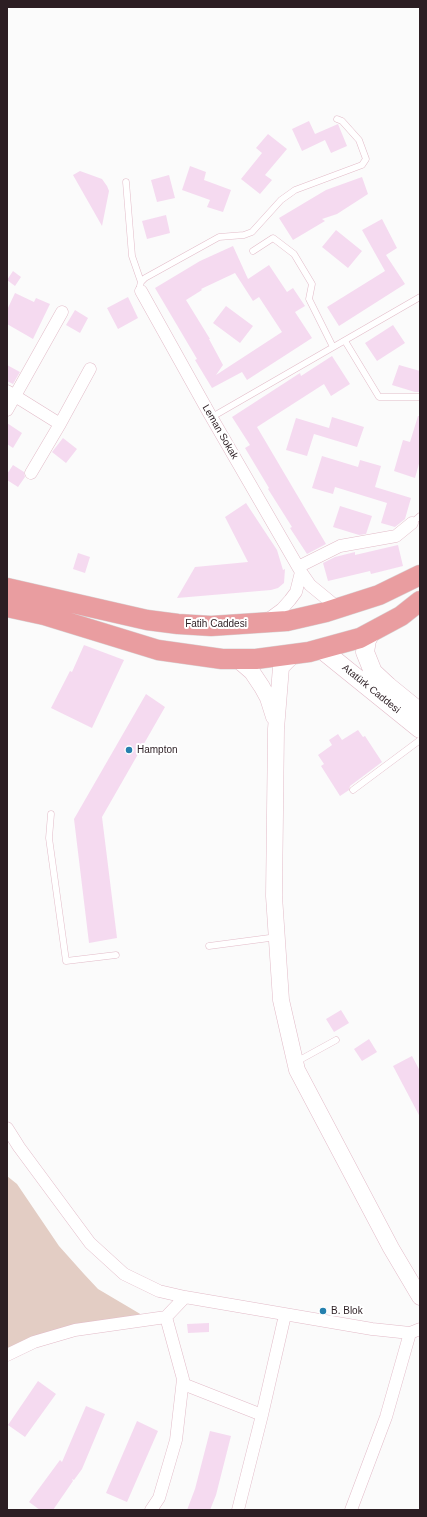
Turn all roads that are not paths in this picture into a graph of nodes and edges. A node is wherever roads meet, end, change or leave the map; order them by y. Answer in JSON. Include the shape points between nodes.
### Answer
{"nodes":[{"id":1,"x":337,"y":119,"type":"dead end"},
{"id":2,"x":126,"y":182,"type":"dead end"},
{"id":3,"x":253,"y":251,"type":"dead end"},
{"id":4,"x":141,"y":287,"type":"junction"},
{"id":5,"x":420,"y":297,"type":"edge"},
{"id":6,"x":62,"y":312,"type":"dead end"},
{"id":7,"x":345,"y":341,"type":"junction"},
{"id":8,"x":333,"y":347,"type":"junction"},
{"id":9,"x":90,"y":369,"type":"dead end"},
{"id":10,"x":11,"y":393,"type":"edge"},
{"id":11,"x":420,"y":397,"type":"edge"},
{"id":12,"x":7,"y":410,"type":"edge"},
{"id":13,"x":212,"y":417,"type":"junction"},
{"id":14,"x":60,"y":424,"type":"junction"},
{"id":15,"x":31,"y":473,"type":"dead end"},
{"id":16,"x":416,"y":519,"type":"edge"},
{"id":17,"x":299,"y":570,"type":"junction"},
{"id":18,"x":420,"y":575,"type":"edge"},
{"id":19,"x":7,"y":588,"type":"edge"},
{"id":20,"x":378,"y":595,"type":"junction"},
{"id":21,"x":420,"y":601,"type":"edge"},
{"id":22,"x":12,"y":608,"type":"edge"},
{"id":23,"x":338,"y":608,"type":"junction"},
{"id":24,"x":263,"y":623,"type":"junction"},
{"id":25,"x":178,"y":624,"type":"junction"},
{"id":26,"x":377,"y":630,"type":"junction"},
{"id":27,"x":321,"y":649,"type":"junction"},
{"id":28,"x":158,"y":650,"type":"junction"},
{"id":29,"x":293,"y":655,"type":"junction"},
{"id":30,"x":237,"y":659,"type":"junction"},
{"id":31,"x":420,"y":712,"type":"edge"},
{"id":32,"x":276,"y":728,"type":"junction"},
{"id":33,"x":420,"y":729,"type":"edge"},
{"id":34,"x":420,"y":740,"type":"edge"},
{"id":35,"x":353,"y":790,"type":"dead end"},
{"id":36,"x":51,"y":814,"type":"dead end"},
{"id":37,"x":277,"y":937,"type":"junction"},
{"id":38,"x":209,"y":946,"type":"dead end"},
{"id":39,"x":116,"y":955,"type":"dead end"},
{"id":40,"x":336,"y":1040,"type":"dead end"},
{"id":41,"x":296,"y":1062,"type":"junction"},
{"id":42,"x":7,"y":1128,"type":"edge"},
{"id":43,"x":420,"y":1297,"type":"edge"},
{"id":44,"x":185,"y":1298,"type":"junction"},
{"id":45,"x":285,"y":1315,"type":"junction"},
{"id":46,"x":166,"y":1317,"type":"junction"},
{"id":47,"x":415,"y":1332,"type":"edge"},
{"id":48,"x":7,"y":1355,"type":"edge"},
{"id":49,"x":182,"y":1384,"type":"junction"},
{"id":50,"x":262,"y":1415,"type":"junction"},
{"id":51,"x":151,"y":1510,"type":"edge"},
{"id":52,"x":238,"y":1510,"type":"edge"},
{"id":53,"x":351,"y":1510,"type":"edge"}],
"edges":[{"from":1,"to":4,"type":"lane","via":[[342,121],[359,140],[366,159],[362,165],[295,190],[280,200],[252,232],[219,237],[146,278]]},
{"from":2,"to":4,"type":"lane","via":[[132,256]]},
{"from":3,"to":8,"type":"lane","via":[[273,238],[294,254],[312,284],[309,299]]},
{"from":4,"to":13,"type":"street","name":"Leman Sokak"},
{"from":5,"to":7,"type":"lane"},
{"from":6,"to":10,"type":"street"},
{"from":7,"to":8,"type":"lane"},
{"from":7,"to":11,"type":"lane","via":[[379,397]]},
{"from":8,"to":13,"type":"lane"},
{"from":9,"to":14,"type":"street"},
{"from":10,"to":12,"type":"street"},
{"from":10,"to":14,"type":"street"},
{"from":13,"to":17,"type":"street","name":"Leman Sokak"},
{"from":14,"to":15,"type":"street"},
{"from":16,"to":17,"type":"street","via":[[396,536],[340,546]]},
{"from":17,"to":23,"type":"street","name":"Leman Sokak","via":[[310,585]]},
{"from":17,"to":24,"type":"street","via":[[296,592],[282,609]]},
{"from":18,"to":20,"type":"main road","name":"Fatih Caddesi"},
{"from":19,"to":25,"type":"main road","name":"Fatih Caddesi","via":[[147,620]]},
{"from":20,"to":23,"type":"main road","name":"Fatih Caddesi"},
{"from":20,"to":26,"type":"main road","via":[[388,603],[390,617]]},
{"from":21,"to":26,"type":"main road"},
{"from":22,"to":28,"type":"main road","via":[[44,614]]},
{"from":23,"to":24,"type":"main road","name":"Fatih Caddesi","via":[[287,621]]},
{"from":24,"to":25,"type":"main road","name":"Fatih Caddesi","via":[[211,626]]},
{"from":25,"to":28,"type":"main road","via":[[169,628]]},
{"from":26,"to":27,"type":"main road","via":[[360,638]]},
{"from":26,"to":31,"type":"main road","name":"Atatürk Caddesi","via":[[367,640],[365,652],[373,672]]},
{"from":27,"to":29,"type":"main road"},
{"from":27,"to":33,"type":"main road","name":"Atatürk Caddesi"},
{"from":28,"to":30,"type":"main road"},
{"from":29,"to":30,"type":"main road"},
{"from":29,"to":32,"type":"street","via":[[282,667]]},
{"from":30,"to":32,"type":"street","via":[[252,672],[268,698]]},
{"from":32,"to":37,"type":"street","via":[[274,896]]},
{"from":34,"to":35,"type":"lane"},
{"from":36,"to":39,"type":"lane","via":[[49,838],[66,961]]},
{"from":37,"to":38,"type":"lane"},
{"from":37,"to":41,"type":"street","via":[[281,1000]]},
{"from":40,"to":41,"type":"lane"},
{"from":41,"to":43,"type":"street","via":[[297,1070],[391,1248]]},
{"from":42,"to":44,"type":"street","via":[[90,1244],[124,1274],[159,1291]]},
{"from":44,"to":45,"type":"street"},
{"from":44,"to":46,"type":"street"},
{"from":45,"to":47,"type":"street"},
{"from":45,"to":50,"type":"street"},
{"from":46,"to":48,"type":"street","via":[[75,1330],[34,1342]]},
{"from":46,"to":49,"type":"street","via":[[183,1379]]},
{"from":47,"to":53,"type":"street"},
{"from":49,"to":50,"type":"street"},
{"from":49,"to":51,"type":"street","via":[[176,1440],[159,1498]]},
{"from":50,"to":52,"type":"street"}]}
